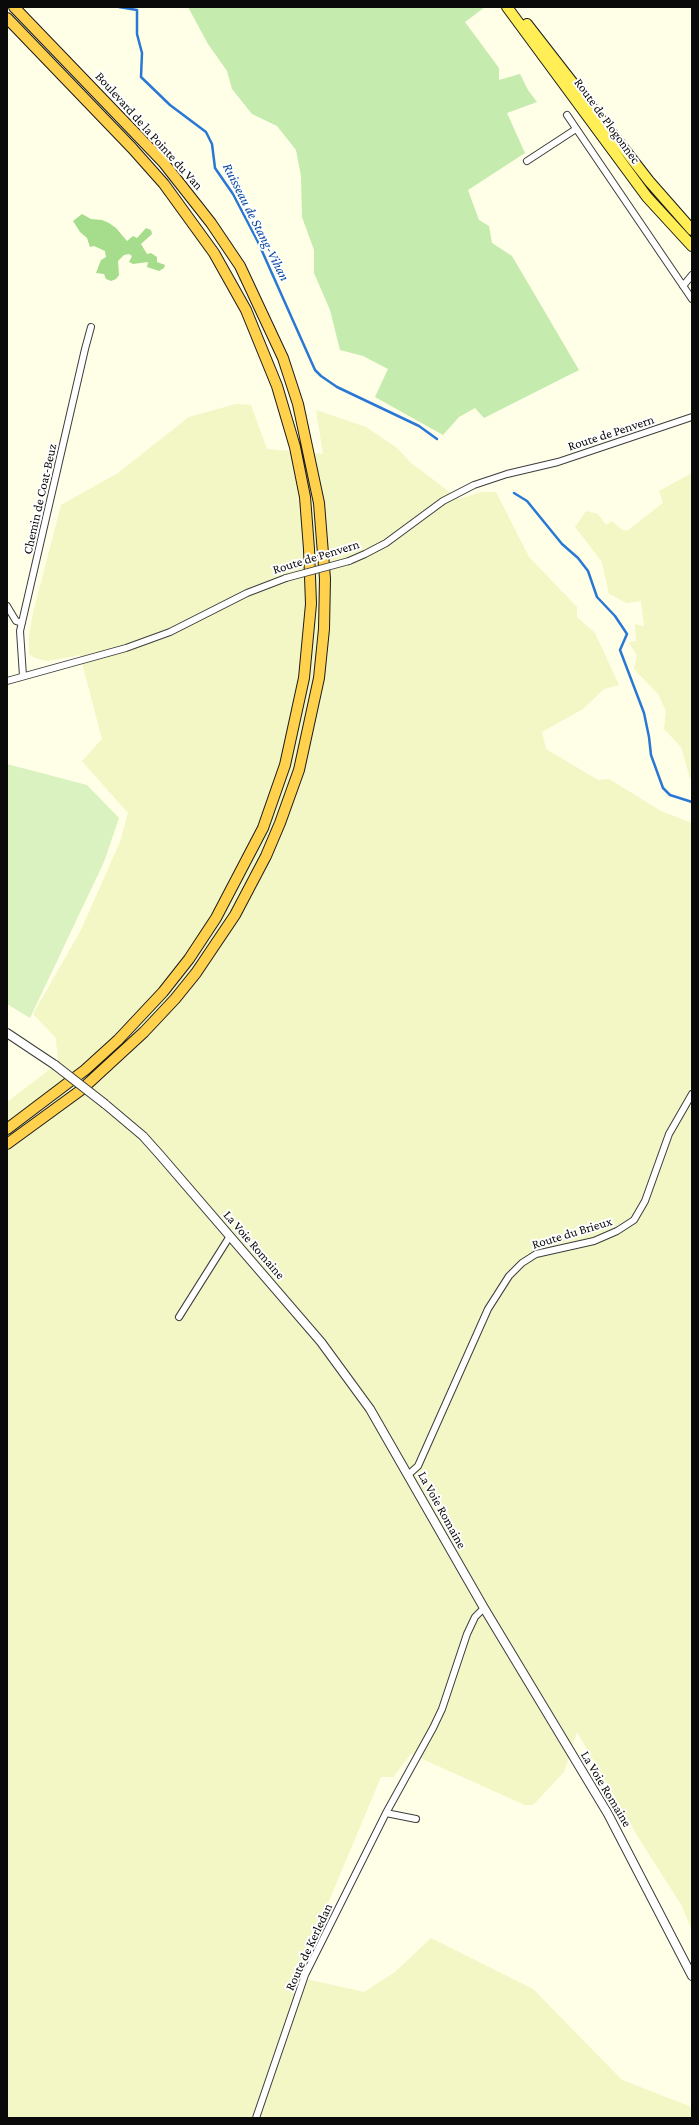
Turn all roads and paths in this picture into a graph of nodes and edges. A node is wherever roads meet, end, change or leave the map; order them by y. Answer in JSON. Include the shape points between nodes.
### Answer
{"nodes":[{"id":1,"x":14,"y":7,"type":"edge"},
{"id":2,"x":507,"y":7,"type":"edge"},
{"id":3,"x":513,"y":7,"type":"edge"},
{"id":4,"x":7,"y":18,"type":"edge"},
{"id":5,"x":7,"y":26,"type":"edge"},
{"id":6,"x":82,"y":95,"type":"junction"},
{"id":7,"x":567,"y":115,"type":"dead end"},
{"id":8,"x":576,"y":129,"type":"junction"},
{"id":9,"x":527,"y":161,"type":"dead end"},
{"id":10,"x":692,"y":230,"type":"edge"},
{"id":11,"x":692,"y":246,"type":"edge"},
{"id":12,"x":692,"y":275,"type":"edge"},
{"id":13,"x":683,"y":286,"type":"junction"},
{"id":14,"x":692,"y":299,"type":"edge"},
{"id":15,"x":91,"y":328,"type":"dead end"},
{"id":16,"x":692,"y":417,"type":"edge"},
{"id":17,"x":7,"y":606,"type":"edge"},
{"id":18,"x":22,"y":623,"type":"junction"},
{"id":19,"x":23,"y":676,"type":"junction"},
{"id":20,"x":7,"y":681,"type":"edge"},
{"id":21,"x":7,"y":1033,"type":"edge"},
{"id":22,"x":692,"y":1094,"type":"edge"},
{"id":23,"x":7,"y":1128,"type":"edge"},
{"id":24,"x":7,"y":1144,"type":"edge"},
{"id":25,"x":230,"y":1236,"type":"junction"},
{"id":26,"x":178,"y":1317,"type":"dead end"},
{"id":27,"x":408,"y":1475,"type":"junction"},
{"id":28,"x":484,"y":1608,"type":"junction"},
{"id":29,"x":386,"y":1812,"type":"junction"},
{"id":30,"x":416,"y":1819,"type":"dead end"},
{"id":31,"x":692,"y":1976,"type":"edge"},
{"id":32,"x":256,"y":2118,"type":"edge"}],
"edges":[{"from":1,"to":24,"type":"highway","name":"Boulevard de la Pointe du Van","via":[[173,174],[240,266],[283,358],[298,404],[319,503],[325,579],[320,671],[303,754],[280,823],[245,896],[213,949],[162,1014],[100,1074]]},
{"from":2,"to":11,"type":"main road","name":"Route de Plogonnec","via":[[647,197]]},
{"from":3,"to":10,"type":"main road","name":"Route de Plogonnec","via":[[649,181]]},
{"from":4,"to":6,"type":"highway","name":"Boulevard de la Pointe du Van"},
{"from":5,"to":6,"type":"highway"},
{"from":6,"to":23,"type":"highway","name":"Boulevard de la Pointe du Van","via":[[182,207],[218,259],[256,332],[279,393],[301,473],[309,549],[309,640],[297,717],[276,795],[249,857],[216,918],[176,976],[118,1040],[85,1070]]},
{"from":7,"to":8,"type":"street"},
{"from":8,"to":9,"type":"street"},
{"from":8,"to":13,"type":"street"},
{"from":12,"to":13,"type":"street"},
{"from":13,"to":14,"type":"street"},
{"from":15,"to":18,"type":"street","name":"Chemin de Coat-Beuz","via":[[84,349]]},
{"from":16,"to":19,"type":"street","name":"Route de Penvern","bridge":true,"via":[[558,462],[474,485],[443,501],[381,545],[349,561],[286,578],[247,593],[190,624],[126,648]]},
{"from":17,"to":18,"type":"street","via":[[16,621]]},
{"from":18,"to":19,"type":"street","name":"Chemin de Coat-Beuz","via":[[20,640]]},
{"from":19,"to":20,"type":"street","name":"Route de Penvern"},
{"from":21,"to":25,"type":"street","name":"La Voie Romaine","bridge":true,"via":[[105,1104],[151,1145]]},
{"from":22,"to":27,"type":"street","name":"Route du Brieux","via":[[669,1134],[645,1201],[634,1220],[600,1239],[536,1254],[509,1276],[488,1309],[418,1466]]},
{"from":25,"to":26,"type":"street"},
{"from":25,"to":27,"type":"street","name":"La Voie Romaine","via":[[340,1365],[370,1409]]},
{"from":27,"to":28,"type":"street","name":"La Voie Romaine"},
{"from":28,"to":29,"type":"street","name":"Route de Kerledan","via":[[475,1617],[467,1634],[433,1728]]},
{"from":28,"to":31,"type":"street","name":"La Voie Romaine","via":[[611,1820]]},
{"from":29,"to":30,"type":"street"},
{"from":29,"to":32,"type":"street","name":"Route de Kerledan","via":[[305,1975]]}]}
